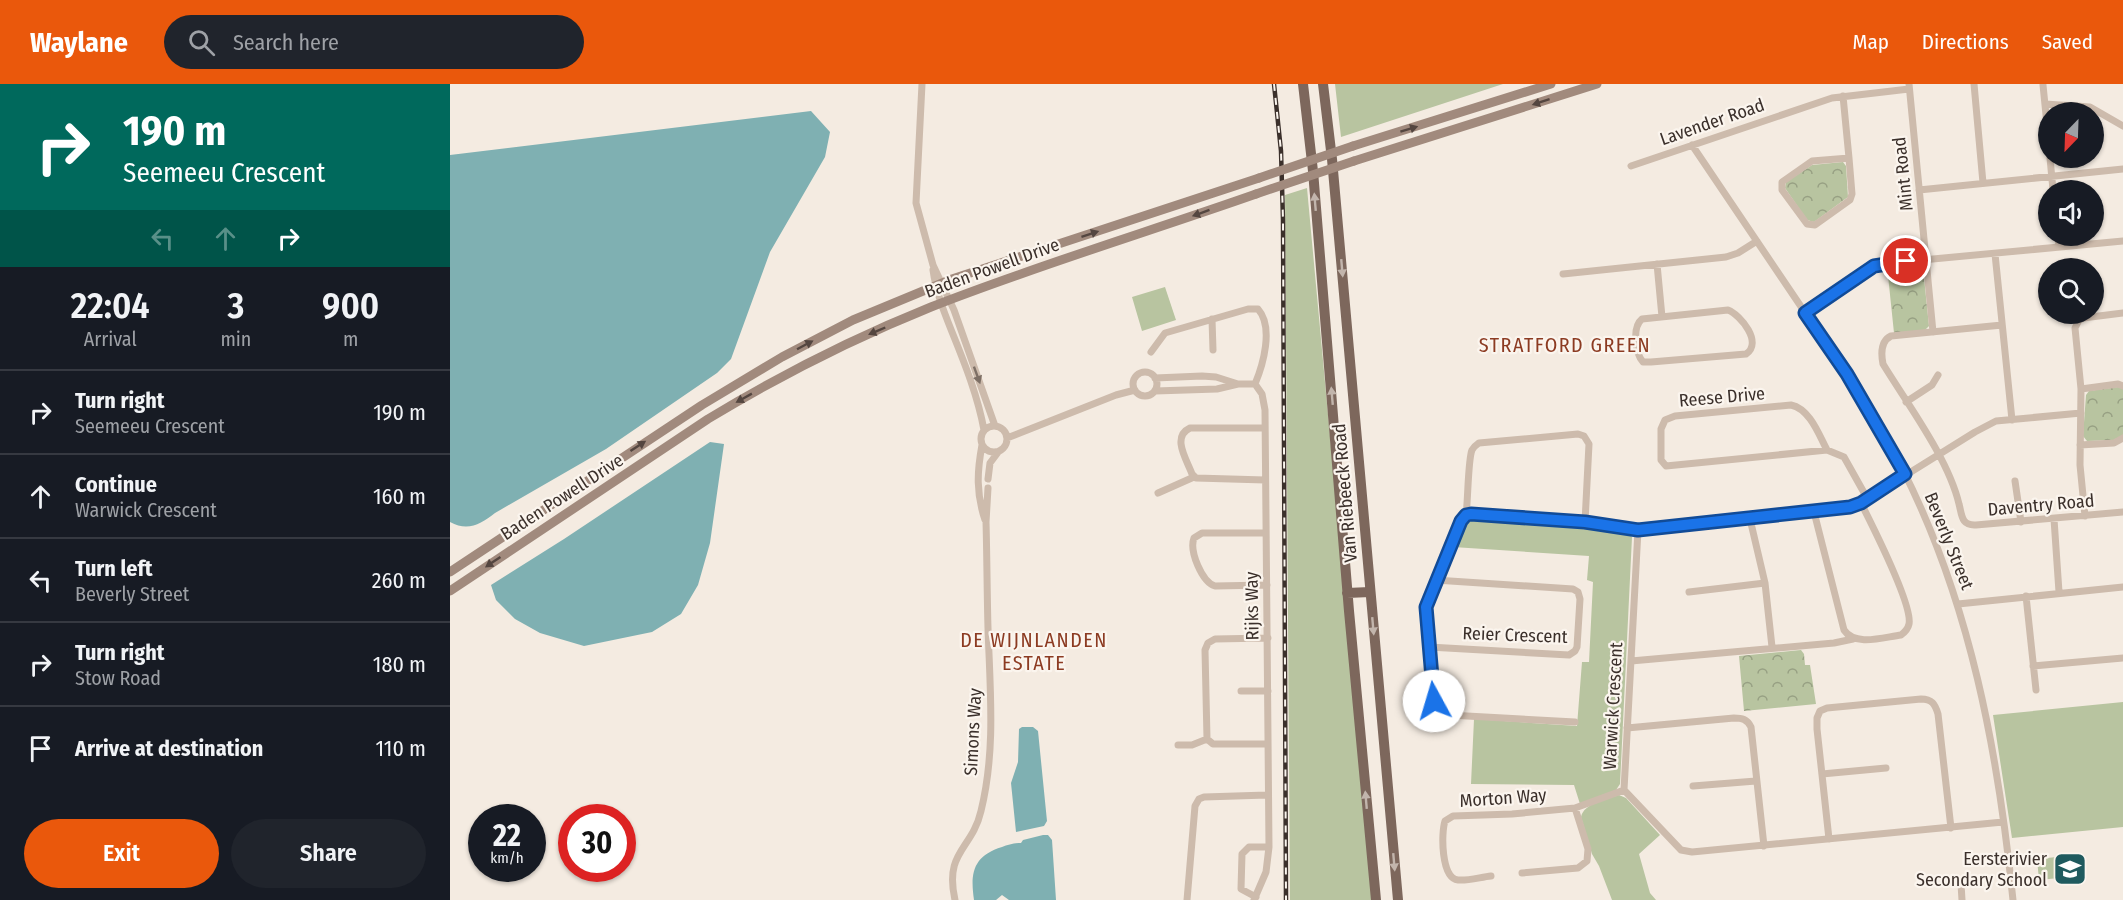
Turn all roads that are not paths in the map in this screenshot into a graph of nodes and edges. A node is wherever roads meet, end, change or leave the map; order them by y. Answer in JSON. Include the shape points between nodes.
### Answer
{"nodes":[{"id":1,"x":922,"y":84,"type":"edge"},
{"id":2,"x":1303,"y":84,"type":"edge"},
{"id":3,"x":1323,"y":84,"type":"edge"},
{"id":4,"x":1551,"y":84,"type":"edge"},
{"id":5,"x":1597,"y":84,"type":"edge"},
{"id":6,"x":1974,"y":84,"type":"edge"},
{"id":7,"x":2043,"y":85,"type":"edge"},
{"id":8,"x":1909,"y":87,"type":"edge"},
{"id":9,"x":1842,"y":96,"type":"junction"},
{"id":10,"x":2045,"y":102,"type":"edge"},
{"id":11,"x":2104,"y":115,"type":"edge"},
{"id":12,"x":2123,"y":126,"type":"edge"},
{"id":13,"x":1692,"y":145,"type":"junction"},
{"id":14,"x":1849,"y":158,"type":"junction"},
{"id":15,"x":1631,"y":166,"type":"dead end"},
{"id":16,"x":2051,"y":168,"type":"edge"},
{"id":17,"x":2123,"y":169,"type":"edge"},
{"id":18,"x":2052,"y":176,"type":"junction"},
{"id":19,"x":2052,"y":180,"type":"edge"},
{"id":20,"x":1983,"y":183,"type":"junction"},
{"id":21,"x":1919,"y":190,"type":"junction"},
{"id":22,"x":1757,"y":241,"type":"junction"},
{"id":23,"x":2123,"y":241,"type":"edge"},
{"id":24,"x":2059,"y":247,"type":"joint"},
{"id":25,"x":1995,"y":254,"type":"junction"},
{"id":26,"x":1926,"y":260,"type":"junction"},
{"id":27,"x":1657,"y":264,"type":"junction"},
{"id":28,"x":1563,"y":274,"type":"dead end"},
{"id":29,"x":939,"y":285,"type":"junction"},
{"id":30,"x":946,"y":302,"type":"junction"},
{"id":31,"x":1805,"y":313,"type":"junction"},
{"id":32,"x":2123,"y":313,"type":"edge"},
{"id":33,"x":1662,"y":316,"type":"junction"},
{"id":34,"x":1212,"y":319,"type":"junction"},
{"id":35,"x":2002,"y":325,"type":"junction"},
{"id":36,"x":1933,"y":332,"type":"junction"},
{"id":37,"x":1213,"y":350,"type":"dead end"},
{"id":38,"x":1152,"y":352,"type":"dead end"},
{"id":39,"x":1938,"y":375,"type":"dead end"},
{"id":40,"x":1189,"y":376,"type":"junction"},
{"id":41,"x":1155,"y":378,"type":"junction"},
{"id":42,"x":1238,"y":384,"type":"junction"},
{"id":43,"x":1255,"y":384,"type":"junction"},
{"id":44,"x":2123,"y":386,"type":"edge"},
{"id":45,"x":2081,"y":389,"type":"junction"},
{"id":46,"x":1135,"y":390,"type":"junction"},
{"id":47,"x":1189,"y":390,"type":"junction"},
{"id":48,"x":1155,"y":391,"type":"junction"},
{"id":49,"x":1906,"y":402,"type":"junction"},
{"id":50,"x":2081,"y":413,"type":"junction"},
{"id":51,"x":2012,"y":420,"type":"junction"},
{"id":52,"x":995,"y":426,"type":"junction"},
{"id":53,"x":1265,"y":428,"type":"junction"},
{"id":54,"x":984,"y":430,"type":"junction"},
{"id":55,"x":1007,"y":438,"type":"junction"},
{"id":56,"x":2123,"y":438,"type":"edge"},
{"id":57,"x":982,"y":445,"type":"junction"},
{"id":58,"x":2080,"y":445,"type":"junction"},
{"id":59,"x":1827,"y":450,"type":"junction"},
{"id":60,"x":999,"y":451,"type":"junction"},
{"id":61,"x":1938,"y":454,"type":"junction"},
{"id":62,"x":1905,"y":474,"type":"junction"},
{"id":63,"x":1194,"y":477,"type":"junction"},
{"id":64,"x":988,"y":479,"type":"dead end"},
{"id":65,"x":1265,"y":480,"type":"junction"},
{"id":66,"x":2015,"y":481,"type":"dead end"},
{"id":67,"x":988,"y":488,"type":"dead end"},
{"id":68,"x":1158,"y":493,"type":"dead end"},
{"id":69,"x":1864,"y":501,"type":"junction"},
{"id":70,"x":1814,"y":512,"type":"junction"},
{"id":71,"x":2123,"y":512,"type":"edge"},
{"id":72,"x":1466,"y":515,"type":"junction"},
{"id":73,"x":2085,"y":516,"type":"junction"},
{"id":74,"x":1750,"y":519,"type":"junction"},
{"id":75,"x":2054,"y":519,"type":"junction"},
{"id":76,"x":986,"y":522,"type":"junction"},
{"id":77,"x":1585,"y":522,"type":"junction"},
{"id":78,"x":2021,"y":522,"type":"junction"},
{"id":79,"x":1638,"y":530,"type":"junction"},
{"id":80,"x":1266,"y":533,"type":"junction"},
{"id":81,"x":450,"y":572,"type":"edge"},
{"id":82,"x":1436,"y":580,"type":"junction"},
{"id":83,"x":1765,"y":583,"type":"junction"},
{"id":84,"x":1267,"y":585,"type":"junction"},
{"id":85,"x":2123,"y":586,"type":"edge"},
{"id":86,"x":450,"y":591,"type":"edge"},
{"id":87,"x":1370,"y":592,"type":"junction"},
{"id":88,"x":1689,"y":592,"type":"dead end"},
{"id":89,"x":2059,"y":592,"type":"junction"},
{"id":90,"x":1347,"y":593,"type":"junction"},
{"id":91,"x":2026,"y":596,"type":"junction"},
{"id":92,"x":1958,"y":604,"type":"junction"},
{"id":93,"x":1268,"y":638,"type":"junction"},
{"id":94,"x":1853,"y":639,"type":"junction"},
{"id":95,"x":1429,"y":647,"type":"junction"},
{"id":96,"x":1772,"y":647,"type":"junction"},
{"id":97,"x":2123,"y":658,"type":"edge"},
{"id":98,"x":1631,"y":662,"type":"junction"},
{"id":99,"x":2033,"y":666,"type":"junction"},
{"id":100,"x":1240,"y":681,"type":"dead end"},
{"id":101,"x":2036,"y":690,"type":"dead end"},
{"id":102,"x":1268,"y":691,"type":"junction"},
{"id":103,"x":1575,"y":722,"type":"dead end"},
{"id":104,"x":1627,"y":728,"type":"junction"},
{"id":105,"x":1207,"y":739,"type":"junction"},
{"id":106,"x":1268,"y":744,"type":"junction"},
{"id":107,"x":1178,"y":745,"type":"dead end"},
{"id":108,"x":1886,"y":768,"type":"dead end"},
{"id":109,"x":1822,"y":774,"type":"junction"},
{"id":110,"x":1756,"y":780,"type":"junction"},
{"id":111,"x":1693,"y":786,"type":"dead end"},
{"id":112,"x":1624,"y":790,"type":"junction"},
{"id":113,"x":1268,"y":795,"type":"junction"},
{"id":114,"x":1575,"y":808,"type":"junction"},
{"id":115,"x":2004,"y":822,"type":"junction"},
{"id":116,"x":1951,"y":828,"type":"junction"},
{"id":117,"x":1392,"y":839,"type":"junction"},
{"id":118,"x":1829,"y":839,"type":"junction"},
{"id":119,"x":1370,"y":840,"type":"junction"},
{"id":120,"x":1764,"y":846,"type":"junction"},
{"id":121,"x":1269,"y":847,"type":"junction"},
{"id":122,"x":1521,"y":873,"type":"dead end"},
{"id":123,"x":1491,"y":876,"type":"dead end"},
{"id":124,"x":1961,"y":884,"type":"dead end"},
{"id":125,"x":1255,"y":898,"type":"edge"},
{"id":126,"x":955,"y":900,"type":"edge"},
{"id":127,"x":1187,"y":900,"type":"edge"},
{"id":128,"x":1376,"y":900,"type":"edge"},
{"id":129,"x":1398,"y":900,"type":"edge"},
{"id":130,"x":1962,"y":900,"type":"edge"},
{"id":131,"x":2013,"y":900,"type":"edge"}],
"edges":[{"from":1,"to":29,"type":"street","via":[[916,204]]},
{"from":90,"to":2,"type":"main road","name":"Van Riebeeck Road","one_way":true},
{"from":3,"to":87,"type":"main road","name":"Van Riebeeck Road","one_way":true},
{"from":29,"to":4,"type":"main road","name":"Baden Powell Drive","one_way":true,"bridge":true},
{"from":5,"to":30,"type":"main road","name":"Baden Powell Drive","one_way":true,"bridge":true,"via":[[1354,161]]},
{"from":6,"to":20,"type":"street"},
{"from":7,"to":10,"type":"street"},
{"from":8,"to":9,"type":"street","name":"Lavender Road"},
{"from":8,"to":21,"type":"street","name":"Mint Road"},
{"from":9,"to":13,"type":"street","name":"Lavender Road"},
{"from":9,"to":14,"type":"street"},
{"from":11,"to":12,"type":"street"},
{"from":13,"to":15,"type":"street","name":"Lavender Road"},
{"from":13,"to":22,"type":"street","name":"Beverly Street"},
{"from":14,"to":14,"type":"street","via":[[1850,200],[1815,225],[1806,224],[1782,190],[1782,182],[1812,161]]},
{"from":16,"to":18,"type":"street"},
{"from":17,"to":18,"type":"street"},
{"from":18,"to":19,"type":"street"},
{"from":18,"to":20,"type":"street"},
{"from":20,"to":21,"type":"street"},
{"from":21,"to":26,"type":"street","name":"Mint Road"},
{"from":22,"to":27,"type":"street","via":[[1732,256]]},
{"from":22,"to":31,"type":"street","name":"Beverly Street"},
{"from":23,"to":24,"type":"street"},
{"from":24,"to":25,"type":"street"},
{"from":25,"to":26,"type":"street"},
{"from":25,"to":35,"type":"street"},
{"from":26,"to":31,"type":"street","via":[[1874,266]]},
{"from":26,"to":36,"type":"street","name":"Mint Road"},
{"from":27,"to":28,"type":"street"},
{"from":27,"to":33,"type":"street"},
{"from":29,"to":30,"type":"street"},
{"from":81,"to":29,"type":"main road","name":"Baden Powell Drive","one_way":true,"via":[[692,411],[782,357],[853,320]]},
{"from":30,"to":52,"type":"street","one_way":true},
{"from":30,"to":54,"type":"street"},
{"from":30,"to":86,"type":"main road","name":"Baden Powell Drive","one_way":true,"via":[[849,343],[722,410]]},
{"from":31,"to":62,"type":"street","name":"Beverly Street","via":[[1847,374]]},
{"from":32,"to":45,"type":"street","via":[[2083,318],[2076,323]]},
{"from":33,"to":33,"type":"street","via":[[1728,310],[1738,316],[1752,337],[1752,348],[1746,354],[1643,362],[1637,344],[1638,322]]},
{"from":34,"to":37,"type":"street"},
{"from":34,"to":38,"type":"street","via":[[1165,333]]},
{"from":34,"to":43,"type":"street","via":[[1248,309],[1262,313],[1266,356]]},
{"from":35,"to":36,"type":"street"},
{"from":35,"to":51,"type":"street"},
{"from":36,"to":49,"type":"street","via":[[1891,336],[1884,342],[1883,364]]},
{"from":39,"to":49,"type":"street","via":[[1932,385]]},
{"from":40,"to":41,"type":"street"},
{"from":40,"to":42,"type":"street","via":[[1216,377]]},
{"from":40,"to":47,"type":"street"},
{"from":41,"to":46,"type":"street","via":[[1148,373],[1140,374],[1133,383]]},
{"from":41,"to":48,"type":"street"},
{"from":42,"to":43,"type":"street"},
{"from":42,"to":47,"type":"street"},
{"from":43,"to":53,"type":"street","name":"Rijks Way","via":[[1264,401]]},
{"from":44,"to":45,"type":"street"},
{"from":45,"to":50,"type":"street"},
{"from":46,"to":48,"type":"street","via":[[1145,396]]},
{"from":46,"to":55,"type":"street"},
{"from":47,"to":48,"type":"street"},
{"from":49,"to":61,"type":"street"},
{"from":50,"to":51,"type":"street"},
{"from":50,"to":58,"type":"street"},
{"from":51,"to":61,"type":"street","via":[[1988,424]]},
{"from":52,"to":54,"type":"street"},
{"from":52,"to":55,"type":"street","via":[[1005,431]]},
{"from":53,"to":63,"type":"street","via":[[1185,431],[1180,444]]},
{"from":53,"to":65,"type":"street","name":"Rijks Way"},
{"from":54,"to":57,"type":"street"},
{"from":55,"to":60,"type":"street"},
{"from":56,"to":58,"type":"street"},
{"from":57,"to":60,"type":"street"},
{"from":57,"to":76,"type":"street","name":"Simons Way","via":[[977,492]]},
{"from":58,"to":73,"type":"street"},
{"from":59,"to":59,"type":"street","name":"Reese Drive","via":[[1666,466],[1661,460],[1661,429],[1665,420],[1676,416],[1791,405],[1804,412]]},
{"from":59,"to":69,"type":"street","name":"Reese Drive","via":[[1844,457]]},
{"from":60,"to":64,"type":"street","via":[[990,463]]},
{"from":61,"to":62,"type":"street"},
{"from":61,"to":78,"type":"street","name":"Daventry Road","via":[[1965,523],[1969,526]]},
{"from":62,"to":69,"type":"street"},
{"from":62,"to":92,"type":"street","name":"Beverly Street"},
{"from":63,"to":65,"type":"street"},
{"from":63,"to":68,"type":"street"},
{"from":65,"to":80,"type":"street","name":"Rijks Way"},
{"from":66,"to":78,"type":"street"},
{"from":67,"to":76,"type":"street","name":"Simons Way"},
{"from":69,"to":70,"type":"street"},
{"from":69,"to":94,"type":"street","name":"Reese Drive","via":[[1910,622],[1901,635]]},
{"from":70,"to":74,"type":"street"},
{"from":70,"to":94,"type":"street","via":[[1844,630]]},
{"from":71,"to":73,"type":"street","name":"Daventry Road"},
{"from":72,"to":77,"type":"street"},
{"from":72,"to":77,"type":"street","via":[[1471,453],[1476,445],[1578,434],[1587,438],[1589,444]]},
{"from":72,"to":82,"type":"street"},
{"from":73,"to":75,"type":"street","name":"Daventry Road"},
{"from":74,"to":79,"type":"street"},
{"from":74,"to":83,"type":"street"},
{"from":75,"to":78,"type":"street","name":"Daventry Road"},
{"from":75,"to":89,"type":"street"},
{"from":76,"to":126,"type":"street","name":"Simons Way","via":[[992,736],[978,822],[953,869]]},
{"from":77,"to":79,"type":"street"},
{"from":79,"to":98,"type":"street","name":"Warwick Crescent"},
{"from":80,"to":84,"type":"street","name":"Rijks Way"},
{"from":80,"to":84,"type":"street","via":[[1202,533],[1194,538],[1192,547],[1209,584]]},
{"from":82,"to":95,"type":"street","via":[[1426,607]]},
{"from":82,"to":95,"type":"street","name":"Reier Crescent","via":[[1576,590],[1580,599],[1577,647],[1567,655]]},
{"from":83,"to":88,"type":"street"},
{"from":83,"to":96,"type":"street"},
{"from":84,"to":93,"type":"street","name":"Rijks Way"},
{"from":85,"to":89,"type":"street"},
{"from":87,"to":90,"type":"main road"},
{"from":87,"to":117,"type":"main road","name":"Van Riebeeck Road","one_way":true},
{"from":89,"to":91,"type":"street"},
{"from":119,"to":90,"type":"main road","name":"Van Riebeeck Road","one_way":true},
{"from":91,"to":92,"type":"street"},
{"from":91,"to":99,"type":"street"},
{"from":92,"to":115,"type":"street","name":"Beverly Street","via":[[1984,702]]},
{"from":93,"to":102,"type":"street","name":"Rijks Way"},
{"from":93,"to":105,"type":"street","via":[[1215,639],[1206,645]]},
{"from":94,"to":96,"type":"street"},
{"from":95,"to":103,"type":"street","via":[[1434,701],[1442,712]]},
{"from":96,"to":98,"type":"street"},
{"from":97,"to":99,"type":"street"},
{"from":98,"to":104,"type":"street","name":"Warwick Crescent"},
{"from":99,"to":101,"type":"street"},
{"from":100,"to":102,"type":"street","via":[[1241,693]]},
{"from":102,"to":106,"type":"street","name":"Rijks Way"},
{"from":104,"to":110,"type":"street","via":[[1744,719],[1751,727]]},
{"from":104,"to":112,"type":"street","name":"Warwick Crescent"},
{"from":105,"to":106,"type":"street","via":[[1213,744]]},
{"from":105,"to":107,"type":"street"},
{"from":106,"to":113,"type":"street","name":"Rijks Way"},
{"from":108,"to":109,"type":"street"},
{"from":109,"to":116,"type":"street","via":[[1816,718],[1820,711],[1929,700],[1938,714]]},
{"from":109,"to":118,"type":"street"},
{"from":110,"to":111,"type":"street"},
{"from":110,"to":120,"type":"street"},
{"from":112,"to":114,"type":"street","name":"Morton Way"},
{"from":112,"to":120,"type":"street","name":"Warwick Crescent","via":[[1681,850]]},
{"from":113,"to":121,"type":"street","name":"Rijks Way"},
{"from":113,"to":127,"type":"street","via":[[1206,796],[1197,801]]},
{"from":114,"to":122,"type":"street","via":[[1588,849],[1587,861],[1578,868]]},
{"from":114,"to":123,"type":"street","name":"Morton Way","via":[[1453,816],[1445,820],[1442,830],[1447,871],[1458,880]]},
{"from":115,"to":116,"type":"street","name":"Warwick Crescent"},
{"from":115,"to":131,"type":"street","name":"Beverly Street"},
{"from":116,"to":118,"type":"street","name":"Warwick Crescent"},
{"from":117,"to":119,"type":"main road"},
{"from":117,"to":129,"type":"main road","name":"Van Riebeeck Road","one_way":true},
{"from":118,"to":120,"type":"street","name":"Warwick Crescent"},
{"from":119,"to":128,"type":"main road","name":"Van Riebeeck Road"},
{"from":121,"to":125,"type":"street","name":"Rijks Way","via":[[1266,872]]},
{"from":121,"to":125,"type":"street","via":[[1249,847],[1242,854],[1241,889]]},
{"from":124,"to":130,"type":"street"}]}
